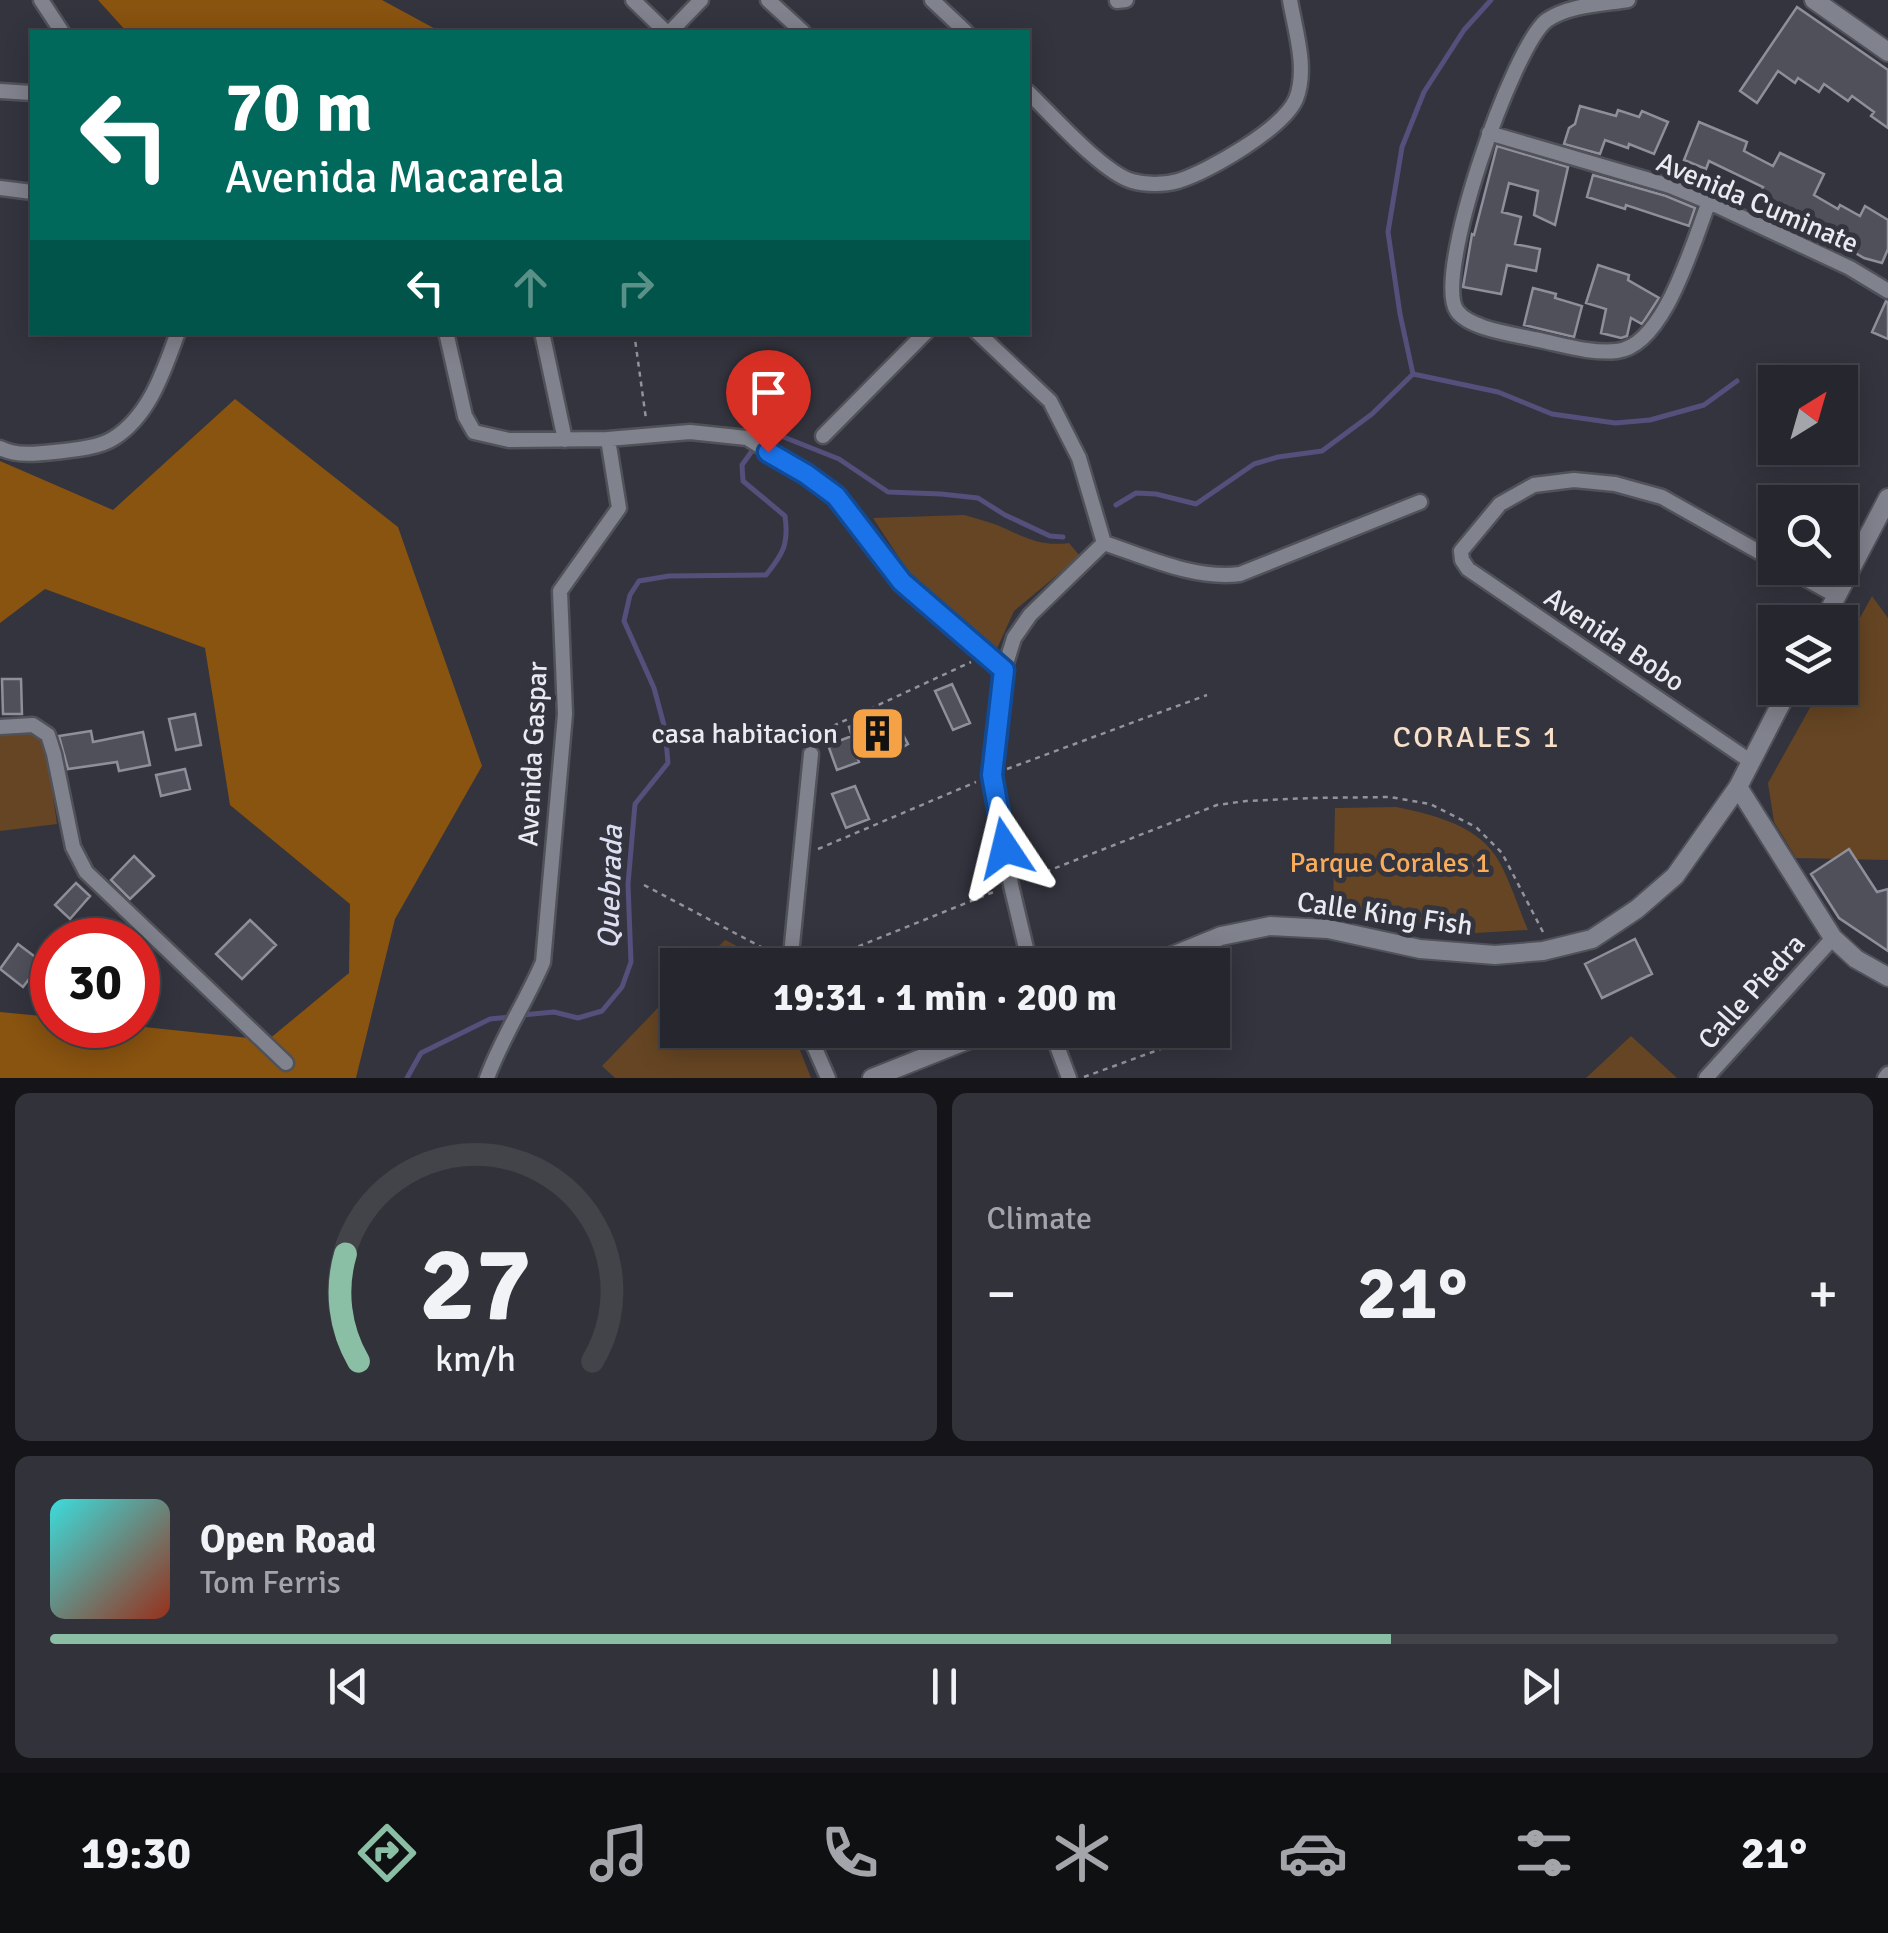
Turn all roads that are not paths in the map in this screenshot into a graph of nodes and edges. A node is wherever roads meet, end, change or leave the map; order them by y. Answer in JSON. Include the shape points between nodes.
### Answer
{"nodes":[{"id":1,"x":41,"y":0,"type":"edge"},
{"id":2,"x":632,"y":0,"type":"edge"},
{"id":3,"x":701,"y":0,"type":"edge"},
{"id":4,"x":768,"y":0,"type":"edge"},
{"id":5,"x":932,"y":0,"type":"edge"},
{"id":6,"x":1126,"y":0,"type":"edge"},
{"id":7,"x":1290,"y":0,"type":"edge"},
{"id":8,"x":1628,"y":0,"type":"edge"},
{"id":9,"x":1814,"y":0,"type":"edge"},
{"id":10,"x":1118,"y":1,"type":"edge"},
{"id":11,"x":61,"y":30,"type":"edge"},
{"id":12,"x":666,"y":30,"type":"edge"},
{"id":13,"x":670,"y":30,"type":"edge"},
{"id":14,"x":802,"y":30,"type":"edge"},
{"id":15,"x":964,"y":30,"type":"edge"},
{"id":16,"x":1888,"y":52,"type":"edge"},
{"id":17,"x":0,"y":91,"type":"edge"},
{"id":18,"x":30,"y":93,"type":"edge"},
{"id":19,"x":1030,"y":94,"type":"edge"},
{"id":20,"x":1489,"y":133,"type":"junction"},
{"id":21,"x":0,"y":188,"type":"edge"},
{"id":22,"x":30,"y":192,"type":"edge"},
{"id":23,"x":1709,"y":202,"type":"junction"},
{"id":24,"x":1888,"y":290,"type":"edge"},
{"id":25,"x":177,"y":335,"type":"edge"},
{"id":26,"x":447,"y":335,"type":"edge"},
{"id":27,"x":543,"y":335,"type":"edge"},
{"id":28,"x":923,"y":335,"type":"edge"},
{"id":29,"x":980,"y":335,"type":"edge"},
{"id":30,"x":822,"y":436,"type":"dead end"},
{"id":31,"x":608,"y":438,"type":"junction"},
{"id":32,"x":565,"y":440,"type":"junction"},
{"id":33,"x":0,"y":448,"type":"edge"},
{"id":34,"x":1888,"y":498,"type":"edge"},
{"id":35,"x":1420,"y":502,"type":"dead end"},
{"id":36,"x":1104,"y":543,"type":"junction"},
{"id":37,"x":1758,"y":551,"type":"edge"},
{"id":38,"x":1817,"y":585,"type":"edge"},
{"id":39,"x":1837,"y":596,"type":"junction"},
{"id":40,"x":1832,"y":605,"type":"edge"},
{"id":41,"x":1004,"y":670,"type":"junction"},
{"id":42,"x":1780,"y":705,"type":"edge"},
{"id":43,"x":0,"y":727,"type":"edge"},
{"id":44,"x":811,"y":754,"type":"road end"},
{"id":45,"x":1750,"y":762,"type":"junction"},
{"id":46,"x":1738,"y":787,"type":"junction"},
{"id":47,"x":1833,"y":938,"type":"junction"},
{"id":48,"x":791,"y":948,"type":"edge"},
{"id":49,"x":1026,"y":948,"type":"edge"},
{"id":50,"x":1192,"y":948,"type":"edge"},
{"id":51,"x":1888,"y":977,"type":"edge"},
{"id":52,"x":815,"y":1048,"type":"edge"},
{"id":53,"x":948,"y":1048,"type":"edge"},
{"id":54,"x":1058,"y":1048,"type":"edge"},
{"id":55,"x":286,"y":1063,"type":"dead end"},
{"id":56,"x":487,"y":1078,"type":"edge"},
{"id":57,"x":828,"y":1078,"type":"edge"},
{"id":58,"x":872,"y":1078,"type":"edge"},
{"id":59,"x":1069,"y":1078,"type":"edge"},
{"id":60,"x":1706,"y":1078,"type":"edge"}],
"edges":[{"from":1,"to":11,"type":"street"},
{"from":2,"to":12,"type":"street"},
{"from":3,"to":13,"type":"street"},
{"from":4,"to":14,"type":"street"},
{"from":5,"to":15,"type":"street"},
{"from":6,"to":10,"type":"street"},
{"from":7,"to":19,"type":"street","via":[[1301,68],[1286,116],[1218,163],[1177,181],[1130,181]]},
{"from":8,"to":20,"type":"street","via":[[1547,20],[1530,39]]},
{"from":9,"to":16,"type":"street"},
{"from":17,"to":18,"type":"street"},
{"from":20,"to":23,"type":"street","name":"Avenida Cuminate"},
{"from":20,"to":23,"type":"street","via":[[1450,293],[1471,323],[1586,350],[1620,351],[1646,338],[1666,309]]},
{"from":21,"to":22,"type":"street"},
{"from":23,"to":24,"type":"street","name":"Avenida Cuminate"},
{"from":25,"to":33,"type":"street","via":[[152,396],[112,440],[32,455]]},
{"from":26,"to":32,"type":"street","via":[[474,432]]},
{"from":27,"to":32,"type":"street"},
{"from":28,"to":30,"type":"street"},
{"from":29,"to":36,"type":"street","via":[[1050,401],[1079,458]]},
{"from":31,"to":32,"type":"street"},
{"from":31,"to":41,"type":"street","via":[[690,432],[747,438],[836,496],[902,582]]},
{"from":31,"to":56,"type":"street","name":"Avenida Gaspar","via":[[619,508],[560,591],[565,714],[542,962]]},
{"from":34,"to":39,"type":"street"},
{"from":35,"to":36,"type":"street","via":[[1219,577]]},
{"from":36,"to":41,"type":"street","via":[[1030,615]]},
{"from":37,"to":45,"type":"street","name":"Avenida Bobo","via":[[1662,497],[1574,480],[1534,485],[1500,504],[1462,550],[1468,569]]},
{"from":38,"to":39,"type":"street"},
{"from":39,"to":40,"type":"street"},
{"from":41,"to":49,"type":"street","via":[[992,775]]},
{"from":42,"to":45,"type":"street","name":"Calle King Fish"},
{"from":43,"to":55,"type":"street","via":[[34,725],[48,735],[72,847],[86,872]]},
{"from":44,"to":48,"type":"street"},
{"from":45,"to":46,"type":"street","name":"Calle King Fish"},
{"from":46,"to":47,"type":"street"},
{"from":46,"to":50,"type":"street","name":"Calle King Fish","via":[[1675,876],[1592,939],[1495,955],[1420,950],[1328,928],[1270,926]]},
{"from":47,"to":51,"type":"street"},
{"from":47,"to":60,"type":"street","name":"Calle Piedra"},
{"from":52,"to":57,"type":"street"},
{"from":53,"to":58,"type":"street"},
{"from":54,"to":59,"type":"street"}]}
